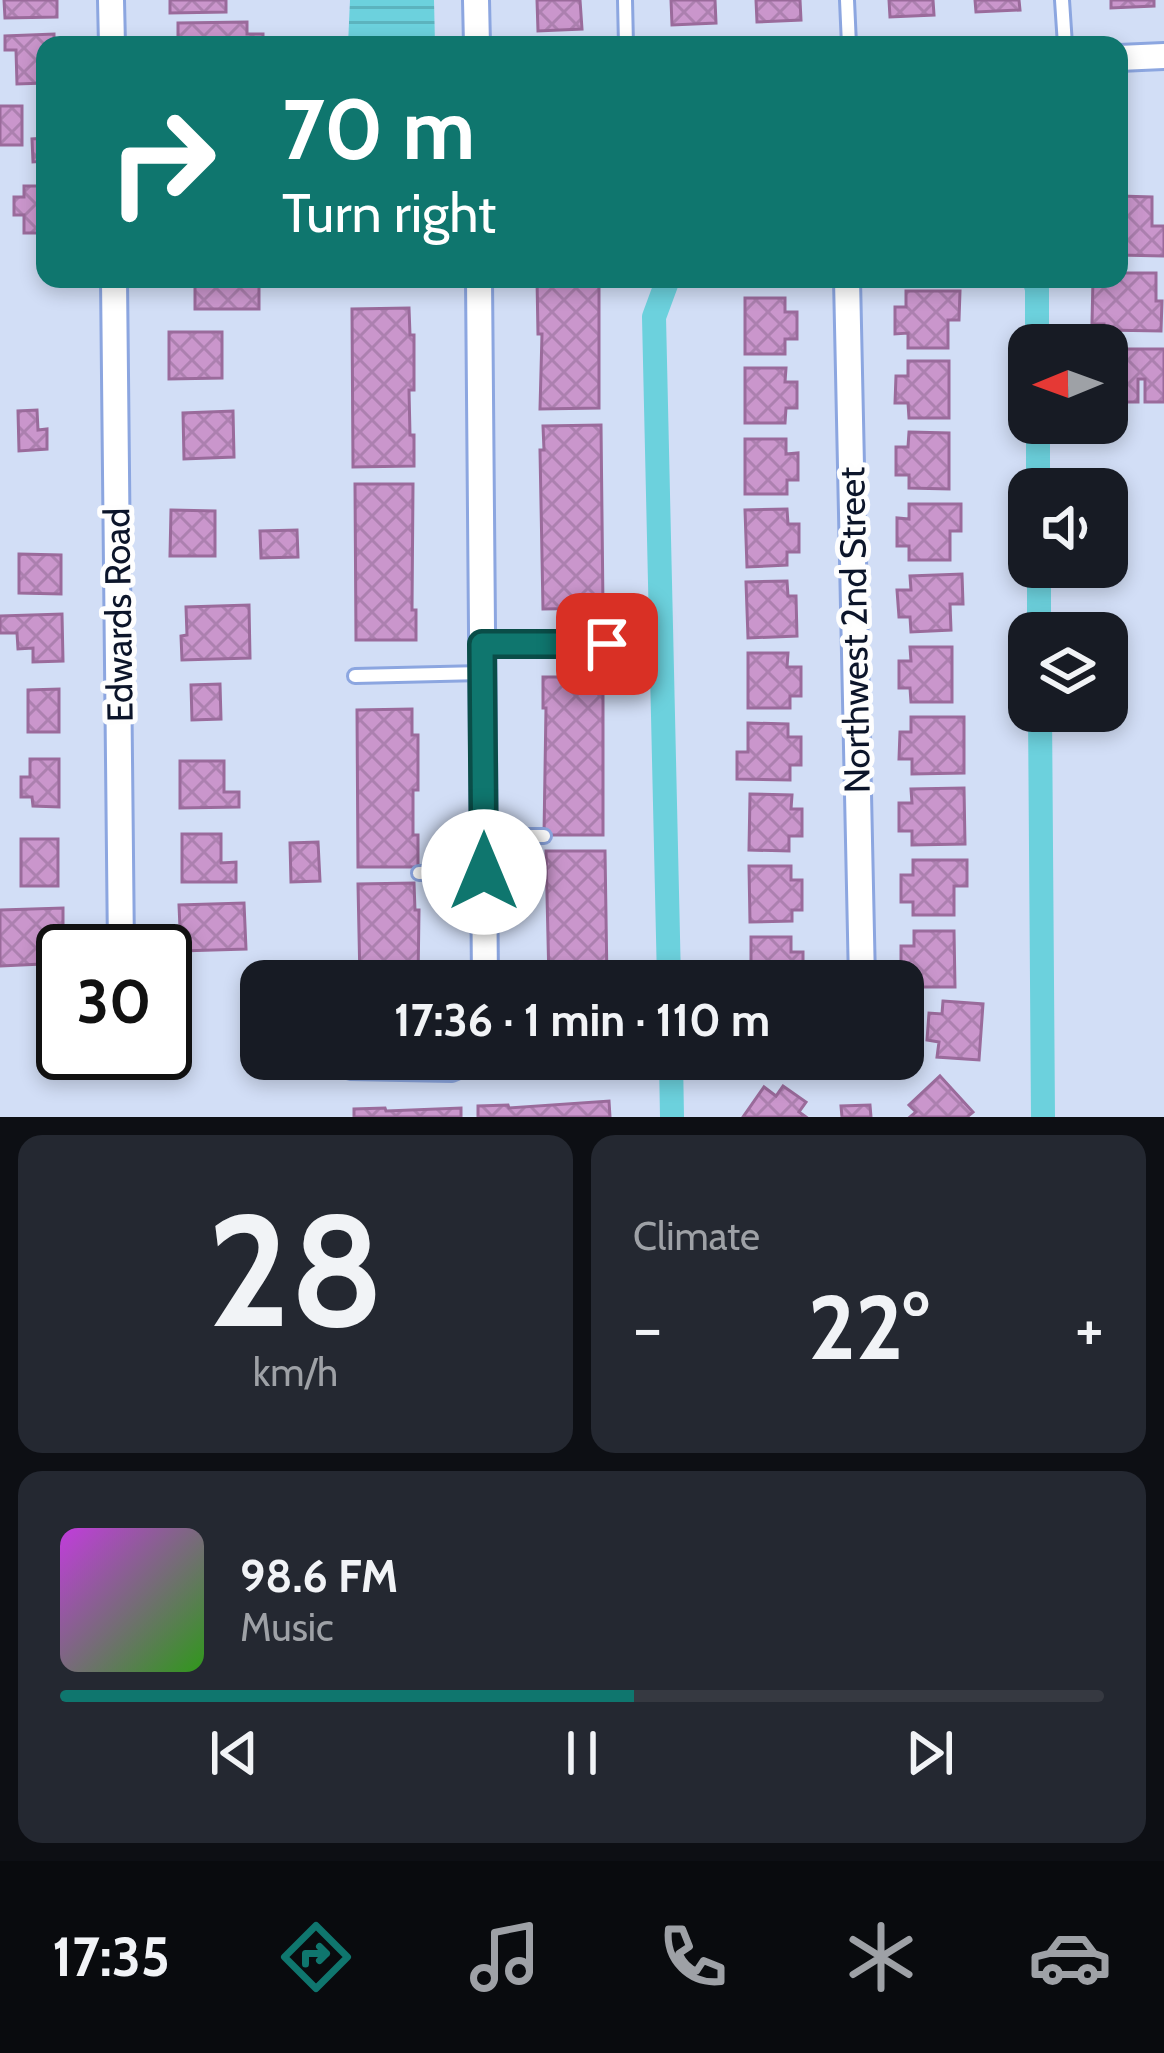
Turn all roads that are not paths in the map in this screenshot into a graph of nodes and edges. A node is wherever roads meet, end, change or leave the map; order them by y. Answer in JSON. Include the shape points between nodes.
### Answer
{"nodes":[{"id":1,"x":111,"y":0,"type":"edge"},
{"id":2,"x":476,"y":0,"type":"edge"},
{"id":3,"x":625,"y":0,"type":"edge"},
{"id":4,"x":847,"y":0,"type":"edge"},
{"id":5,"x":1062,"y":0,"type":"edge"},
{"id":6,"x":112,"y":36,"type":"edge"},
{"id":7,"x":477,"y":36,"type":"edge"},
{"id":8,"x":626,"y":36,"type":"edge"},
{"id":9,"x":848,"y":36,"type":"edge"},
{"id":10,"x":1064,"y":36,"type":"edge"},
{"id":11,"x":1164,"y":56,"type":"edge"},
{"id":12,"x":1128,"y":58,"type":"edge"},
{"id":13,"x":114,"y":288,"type":"edge"},
{"id":14,"x":479,"y":288,"type":"edge"},
{"id":15,"x":847,"y":288,"type":"edge"},
{"id":16,"x":482,"y":644,"type":"junction"},
{"id":17,"x":607,"y":644,"type":"dead end"},
{"id":18,"x":482,"y":673,"type":"junction"},
{"id":19,"x":355,"y":676,"type":"dead end"},
{"id":20,"x":484,"y":836,"type":"junction"},
{"id":21,"x":544,"y":836,"type":"dead end"},
{"id":22,"x":484,"y":872,"type":"junction"},
{"id":23,"x":419,"y":873,"type":"dead end"},
{"id":24,"x":121,"y":924,"type":"edge"},
{"id":25,"x":485,"y":960,"type":"edge"},
{"id":26,"x":862,"y":960,"type":"edge"}],
"edges":[{"from":1,"to":6,"type":"street"},
{"from":2,"to":7,"type":"street"},
{"from":3,"to":8,"type":"lane"},
{"from":4,"to":9,"type":"lane"},
{"from":5,"to":10,"type":"lane"},
{"from":11,"to":12,"type":"street"},
{"from":13,"to":24,"type":"street","name":"Edwards Road"},
{"from":14,"to":16,"type":"street"},
{"from":15,"to":26,"type":"street","name":"Northwest 2nd Street"},
{"from":16,"to":17,"type":"lane"},
{"from":16,"to":18,"type":"street"},
{"from":18,"to":19,"type":"lane"},
{"from":18,"to":20,"type":"street"},
{"from":20,"to":21,"type":"lane"},
{"from":20,"to":22,"type":"street"},
{"from":22,"to":23,"type":"lane"},
{"from":22,"to":25,"type":"street"}]}
